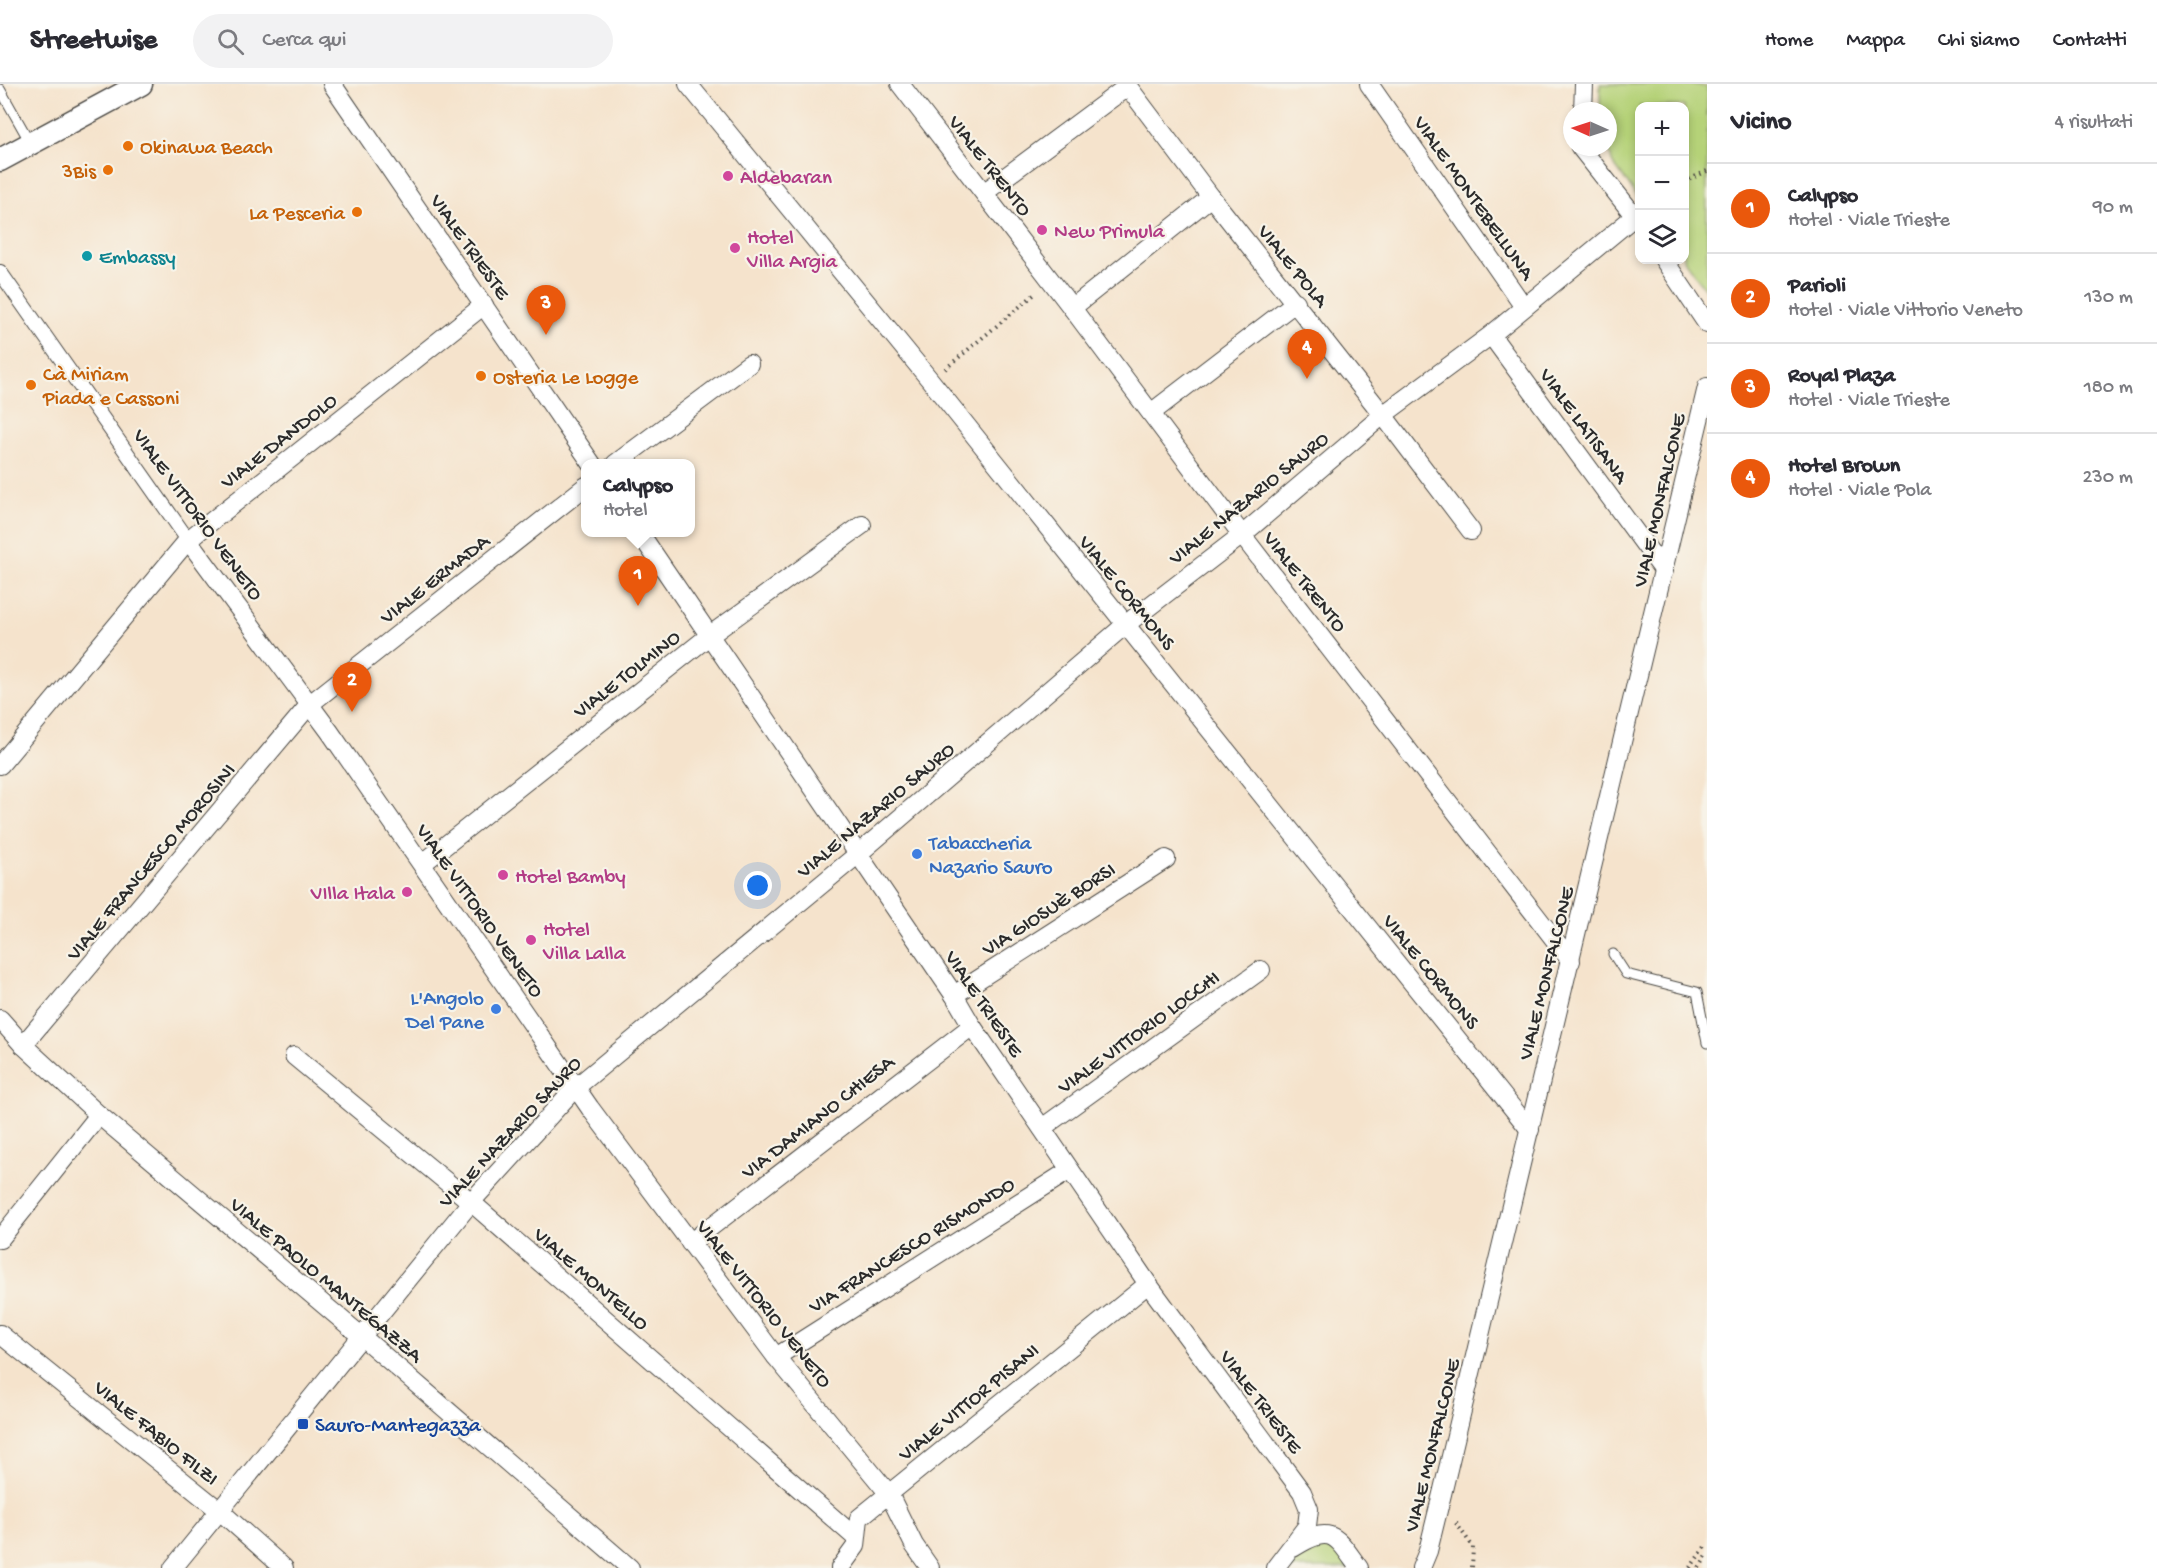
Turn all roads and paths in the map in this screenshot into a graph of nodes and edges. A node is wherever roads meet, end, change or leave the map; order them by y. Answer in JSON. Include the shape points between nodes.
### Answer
{"nodes":[{"id":1,"x":141,"y":84,"type":"edge"},
{"id":2,"x":332,"y":84,"type":"edge"},
{"id":3,"x":688,"y":84,"type":"edge"},
{"id":4,"x":900,"y":84,"type":"edge"},
{"id":5,"x":1369,"y":84,"type":"edge"},
{"id":6,"x":1584,"y":84,"type":"edge"},
{"id":7,"x":1127,"y":85,"type":"edge"},
{"id":8,"x":0,"y":89,"type":"edge"},
{"id":9,"x":1583,"y":102,"type":"edge"},
{"id":10,"x":31,"y":144,"type":"junction"},
{"id":11,"x":1587,"y":156,"type":"edge"},
{"id":12,"x":0,"y":160,"type":"edge"},
{"id":13,"x":1707,"y":171,"type":"edge"},
{"id":14,"x":1689,"y":180,"type":"edge"},
{"id":15,"x":985,"y":192,"type":"junction"},
{"id":16,"x":1211,"y":197,"type":"junction"},
{"id":17,"x":1635,"y":216,"type":"edge"},
{"id":18,"x":1635,"y":221,"type":"edge"},
{"id":19,"x":1667,"y":264,"type":"edge"},
{"id":20,"x":0,"y":272,"type":"edge"},
{"id":21,"x":1051,"y":280,"type":"junction"},
{"id":22,"x":1296,"y":302,"type":"junction"},
{"id":23,"x":484,"y":304,"type":"junction"},
{"id":24,"x":1524,"y":307,"type":"junction"},
{"id":25,"x":1072,"y":308,"type":"junction"},
{"id":26,"x":1707,"y":324,"type":"edge"},
{"id":27,"x":1491,"y":335,"type":"junction"},
{"id":28,"x":748,"y":364,"type":"dead end"},
{"id":29,"x":930,"y":380,"type":"junction"},
{"id":30,"x":1707,"y":387,"type":"edge"},
{"id":31,"x":1151,"y":413,"type":"junction"},
{"id":32,"x":1383,"y":415,"type":"junction"},
{"id":33,"x":589,"y":459,"type":"edge"},
{"id":34,"x":622,"y":459,"type":"edge"},
{"id":35,"x":581,"y":489,"type":"edge"},
{"id":36,"x":862,"y":525,"type":"dead end"},
{"id":37,"x":1471,"y":531,"type":"dead end"},
{"id":38,"x":1242,"y":535,"type":"junction"},
{"id":39,"x":642,"y":537,"type":"edge"},
{"id":40,"x":188,"y":540,"type":"junction"},
{"id":41,"x":1664,"y":571,"type":"junction"},
{"id":42,"x":1125,"y":625,"type":"junction"},
{"id":43,"x":709,"y":636,"type":"junction"},
{"id":44,"x":310,"y":704,"type":"junction"},
{"id":45,"x":0,"y":765,"type":"edge"},
{"id":46,"x":857,"y":855,"type":"junction"},
{"id":47,"x":1166,"y":859,"type":"dead end"},
{"id":48,"x":422,"y":864,"type":"junction"},
{"id":49,"x":1613,"y":954,"type":"dead end"},
{"id":50,"x":1571,"y":961,"type":"junction"},
{"id":51,"x":1261,"y":970,"type":"dead end"},
{"id":52,"x":954,"y":995,"type":"junction"},
{"id":53,"x":0,"y":1019,"type":"edge"},
{"id":54,"x":972,"y":1026,"type":"junction"},
{"id":55,"x":1707,"y":1043,"type":"edge"},
{"id":56,"x":23,"y":1045,"type":"junction"},
{"id":57,"x":294,"y":1056,"type":"dead end"},
{"id":58,"x":576,"y":1088,"type":"junction"},
{"id":59,"x":99,"y":1115,"type":"junction"},
{"id":60,"x":1042,"y":1128,"type":"junction"},
{"id":61,"x":1530,"y":1130,"type":"junction"},
{"id":62,"x":1070,"y":1170,"type":"junction"},
{"id":63,"x":471,"y":1202,"type":"junction"},
{"id":64,"x":0,"y":1239,"type":"edge"},
{"id":65,"x":690,"y":1243,"type":"junction"},
{"id":66,"x":1148,"y":1284,"type":"junction"},
{"id":67,"x":0,"y":1334,"type":"edge"},
{"id":68,"x":361,"y":1336,"type":"junction"},
{"id":69,"x":776,"y":1357,"type":"junction"},
{"id":70,"x":889,"y":1494,"type":"junction"},
{"id":71,"x":220,"y":1511,"type":"junction"},
{"id":72,"x":856,"y":1538,"type":"junction"},
{"id":73,"x":1707,"y":1544,"type":"edge"},
{"id":74,"x":1473,"y":1551,"type":"dead end"},
{"id":75,"x":1286,"y":1552,"type":"junction"},
{"id":76,"x":1707,"y":1556,"type":"edge"},
{"id":77,"x":173,"y":1568,"type":"edge"},
{"id":78,"x":284,"y":1568,"type":"edge"},
{"id":79,"x":630,"y":1568,"type":"edge"},
{"id":80,"x":840,"y":1568,"type":"edge"},
{"id":81,"x":930,"y":1568,"type":"edge"},
{"id":82,"x":1275,"y":1568,"type":"edge"},
{"id":83,"x":1359,"y":1568,"type":"edge"},
{"id":84,"x":1421,"y":1568,"type":"edge"},
{"id":85,"x":1472,"y":1568,"type":"edge"},
{"id":86,"x":1690,"y":1568,"type":"edge"},
{"id":87,"x":1699,"y":1568,"type":"edge"}],
"edges":[{"from":1,"to":10,"type":"street"},
{"from":2,"to":23,"type":"street","name":"VIALE TRIESTE"},
{"from":3,"to":29,"type":"street","name":"VIALE CORMONS"},
{"from":4,"to":15,"type":"street","name":"VIALE TRENTO"},
{"from":5,"to":24,"type":"street","name":"VIALE MONTEBELLUNA"},
{"from":6,"to":9,"type":"street"},
{"from":7,"to":15,"type":"street"},
{"from":7,"to":16,"type":"street","name":"VIALE POLA"},
{"from":8,"to":10,"type":"lane"},
{"from":10,"to":12,"type":"street"},
{"from":11,"to":17,"type":"street"},
{"from":13,"to":14,"type":"path"},
{"from":15,"to":21,"type":"street","name":"VIALE TRENTO"},
{"from":16,"to":22,"type":"street","name":"VIALE POLA"},
{"from":16,"to":25,"type":"street"},
{"from":18,"to":24,"type":"street","name":"VIALE NAZARIO SAURO"},
{"from":19,"to":26,"type":"street"},
{"from":20,"to":40,"type":"street","name":"VIALE VITTORIO VENETO"},
{"from":21,"to":25,"type":"street","name":"VIALE TRENTO"},
{"from":21,"to":29,"type":"path"},
{"from":22,"to":31,"type":"street"},
{"from":22,"to":32,"type":"street","name":"VIALE POLA"},
{"from":23,"to":33,"type":"street","name":"VIALE TRIESTE"},
{"from":23,"to":40,"type":"street","name":"VIALE DANDOLO"},
{"from":24,"to":27,"type":"street","name":"VIALE NAZARIO SAURO"},
{"from":25,"to":31,"type":"street","name":"VIALE TRENTO"},
{"from":27,"to":32,"type":"street","name":"VIALE NAZARIO SAURO"},
{"from":27,"to":41,"type":"street","name":"VIALE LATISANA"},
{"from":28,"to":34,"type":"street"},
{"from":29,"to":42,"type":"street","name":"VIALE CORMONS"},
{"from":30,"to":41,"type":"street","name":"VIALE MONFALCONE"},
{"from":31,"to":38,"type":"street","name":"VIALE TRENTO"},
{"from":32,"to":37,"type":"street","name":"VIALE POLA"},
{"from":32,"to":38,"type":"street","name":"VIALE NAZARIO SAURO"},
{"from":35,"to":44,"type":"street","name":"VIALE ERMADA"},
{"from":36,"to":43,"type":"street","name":"VIALE TOLMINO"},
{"from":38,"to":42,"type":"street","name":"VIALE NAZARIO SAURO"},
{"from":38,"to":50,"type":"street","name":"VIALE TRENTO"},
{"from":39,"to":43,"type":"street","name":"VIALE TRIESTE"},
{"from":40,"to":44,"type":"street","name":"VIALE VITTORIO VENETO"},
{"from":40,"to":45,"type":"street","name":"VIALE DANDOLO"},
{"from":41,"to":50,"type":"street","name":"VIALE MONFALCONE"},
{"from":42,"to":46,"type":"street","name":"VIALE NAZARIO SAURO"},
{"from":42,"to":61,"type":"street","name":"VIALE CORMONS"},
{"from":43,"to":46,"type":"street","name":"VIALE TRIESTE"},
{"from":43,"to":48,"type":"street","name":"VIALE TOLMINO"},
{"from":44,"to":48,"type":"street","name":"VIALE VITTORIO VENETO"},
{"from":44,"to":56,"type":"street","name":"VIALE FRANCESCO MOROSINI"},
{"from":46,"to":52,"type":"street","name":"VIALE TRIESTE"},
{"from":46,"to":58,"type":"street","name":"VIALE NAZARIO SAURO"},
{"from":47,"to":52,"type":"street","name":"VIA GIOSUÈ BORSI"},
{"from":48,"to":58,"type":"street","name":"VIALE VITTORIO VENETO"},
{"from":49,"to":55,"type":"lane","via":[[1626,974],[1697,992]]},
{"from":50,"to":61,"type":"street","name":"VIALE MONFALCONE"},
{"from":51,"to":60,"type":"street","name":"VIALE VITTORIO LOCCHI"},
{"from":52,"to":54,"type":"street","name":"VIALE TRIESTE"},
{"from":53,"to":56,"type":"street","name":"VIALE PAOLO MANTEGAZZA"},
{"from":54,"to":60,"type":"street","name":"VIALE TRIESTE"},
{"from":54,"to":65,"type":"street","name":"VIA DAMIANO CHIESA"},
{"from":56,"to":59,"type":"street","name":"VIALE PAOLO MANTEGAZZA"},
{"from":57,"to":63,"type":"street","name":"VIALE MONTELLO"},
{"from":58,"to":63,"type":"street","name":"VIALE NAZARIO SAURO"},
{"from":58,"to":65,"type":"street","name":"VIALE VITTORIO VENETO"},
{"from":59,"to":64,"type":"street"},
{"from":59,"to":68,"type":"street","name":"VIALE PAOLO MANTEGAZZA"},
{"from":60,"to":62,"type":"street","name":"VIALE TRIESTE"},
{"from":61,"to":84,"type":"street","name":"VIALE MONFALCONE"},
{"from":62,"to":66,"type":"street","name":"VIALE TRIESTE"},
{"from":62,"to":69,"type":"street","name":"VIA FRANCESCO RISMONDO"},
{"from":63,"to":68,"type":"street","name":"VIALE NAZARIO SAURO"},
{"from":63,"to":72,"type":"street","name":"VIALE MONTELLO"},
{"from":65,"to":69,"type":"street","name":"VIALE VITTORIO VENETO"},
{"from":66,"to":70,"type":"street","name":"VIALE VITTOR PISANI"},
{"from":66,"to":75,"type":"street","name":"VIALE TRIESTE","via":[[1302,1492],[1309,1509],[1307,1526]]},
{"from":67,"to":71,"type":"street","name":"VIALE FABIO FILZI"},
{"from":68,"to":71,"type":"street","name":"VIALE NAZARIO SAURO"},
{"from":68,"to":79,"type":"street","name":"VIALE PAOLO MANTEGAZZA"},
{"from":69,"to":70,"type":"street","name":"VIALE VITTORIO VENETO"},
{"from":70,"to":72,"type":"street","name":"VIALE VITTOR PISANI","via":[[860,1518]]},
{"from":70,"to":81,"type":"street","name":"VIALE VITTORIO VENETO"},
{"from":71,"to":77,"type":"street","name":"VIALE NAZARIO SAURO"},
{"from":71,"to":78,"type":"street","name":"VIALE FABIO FILZI"},
{"from":72,"to":80,"type":"street","name":"VIALE VITTOR PISANI","via":[[856,1546]]},
{"from":73,"to":86,"type":"path"},
{"from":74,"to":85,"type":"path"},
{"from":75,"to":82,"type":"street"},
{"from":75,"to":83,"type":"street","via":[[1307,1538],[1325,1534],[1338,1539]]},
{"from":76,"to":87,"type":"path"}]}
